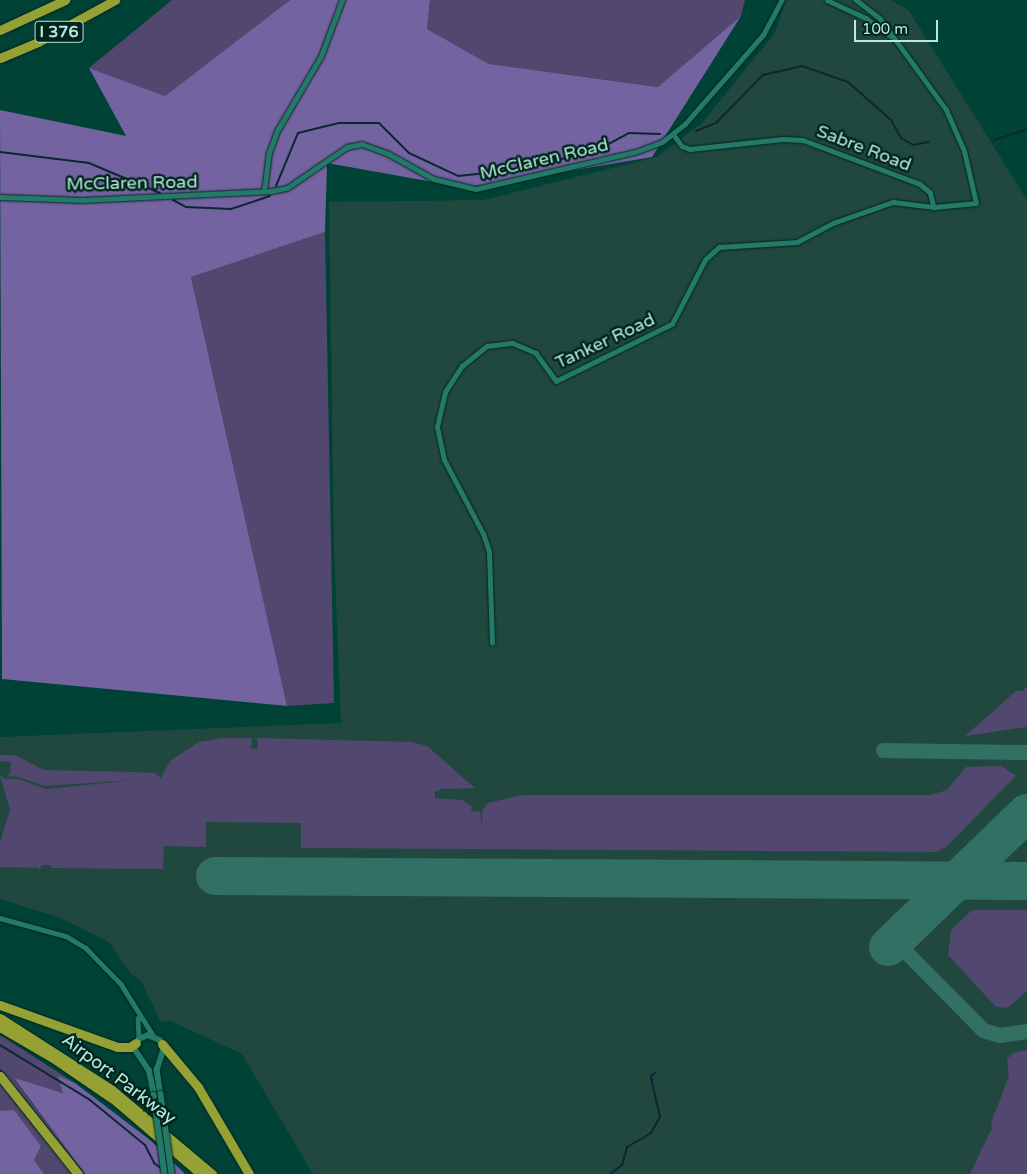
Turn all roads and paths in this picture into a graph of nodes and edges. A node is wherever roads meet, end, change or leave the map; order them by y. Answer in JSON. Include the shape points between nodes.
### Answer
{"nodes":[{"id":1,"x":65,"y":0,"type":"edge"},
{"id":2,"x":116,"y":0,"type":"edge"},
{"id":3,"x":342,"y":0,"type":"edge"},
{"id":4,"x":782,"y":0,"type":"edge"},
{"id":5,"x":827,"y":0,"type":"edge"},
{"id":6,"x":856,"y":0,"type":"edge"},
{"id":7,"x":0,"y":30,"type":"edge"},
{"id":8,"x":892,"y":37,"type":"junction"},
{"id":9,"x":0,"y":58,"type":"edge"},
{"id":10,"x":674,"y":135,"type":"junction"},
{"id":11,"x":264,"y":192,"type":"junction"},
{"id":12,"x":0,"y":197,"type":"edge"},
{"id":13,"x":934,"y":207,"type":"junction"},
{"id":14,"x":492,"y":643,"type":"dead end"},
{"id":15,"x":0,"y":918,"type":"edge"},
{"id":16,"x":0,"y":1005,"type":"edge"},
{"id":17,"x":138,"y":1016,"type":"junction"},
{"id":18,"x":0,"y":1018,"type":"edge"},
{"id":19,"x":0,"y":1027,"type":"edge"},
{"id":20,"x":152,"y":1035,"type":"junction"},
{"id":21,"x":138,"y":1041,"type":"junction"},
{"id":22,"x":162,"y":1044,"type":"junction"},
{"id":23,"x":0,"y":1076,"type":"edge"},
{"id":24,"x":78,"y":1174,"type":"edge"},
{"id":25,"x":165,"y":1174,"type":"edge"},
{"id":26,"x":172,"y":1174,"type":"edge"},
{"id":27,"x":201,"y":1174,"type":"edge"},
{"id":28,"x":212,"y":1174,"type":"edge"},
{"id":29,"x":250,"y":1174,"type":"edge"}],
"edges":[{"from":1,"to":7,"type":"highway","number":"I 376"},
{"from":2,"to":9,"type":"highway","number":"I 376","via":[[54,34]]},
{"from":3,"to":11,"type":"street","via":[[321,56],[277,131],[269,153]]},
{"from":4,"to":10,"type":"street","name":"McClaren Road","via":[[758,42]]},
{"from":5,"to":8,"type":"street","via":[[866,18]]},
{"from":6,"to":8,"type":"street","via":[[880,19]]},
{"from":8,"to":13,"type":"street","via":[[931,87],[953,123],[967,158],[976,203]]},
{"from":10,"to":11,"type":"street","name":"McClaren Road","via":[[643,150],[482,189],[434,179],[389,154],[362,144],[346,147],[287,188]]},
{"from":10,"to":13,"type":"street","name":"Sabre Road","via":[[682,146],[690,149],[784,138],[811,142],[920,184],[930,192]]},
{"from":11,"to":12,"type":"street","name":"McClaren Road","via":[[82,200]]},
{"from":13,"to":14,"type":"street","name":"Tanker Road","via":[[889,203],[833,223],[797,242],[719,247],[704,260],[672,324],[556,381],[536,353],[513,343],[487,346],[462,366],[445,392],[437,427],[444,460],[483,534],[489,552]]},
{"from":15,"to":17,"type":"street","via":[[77,941],[111,971],[129,996]]},
{"from":16,"to":21,"type":"highway","via":[[117,1047],[130,1047]]},
{"from":17,"to":20,"type":"street"},
{"from":17,"to":21,"type":"street"},
{"from":18,"to":28,"type":"highway","name":"Airport Parkway","via":[[112,1090]]},
{"from":19,"to":27,"type":"highway","name":"Airport Parkway","via":[[104,1093]]},
{"from":20,"to":21,"type":"street"},
{"from":20,"to":22,"type":"street"},
{"from":21,"to":25,"type":"street","bridge":true,"via":[[134,1054],[149,1071]]},
{"from":22,"to":26,"type":"street","bridge":true,"via":[[164,1053],[157,1070]]},
{"from":22,"to":29,"type":"highway","via":[[198,1087]]},
{"from":23,"to":24,"type":"highway"}]}
